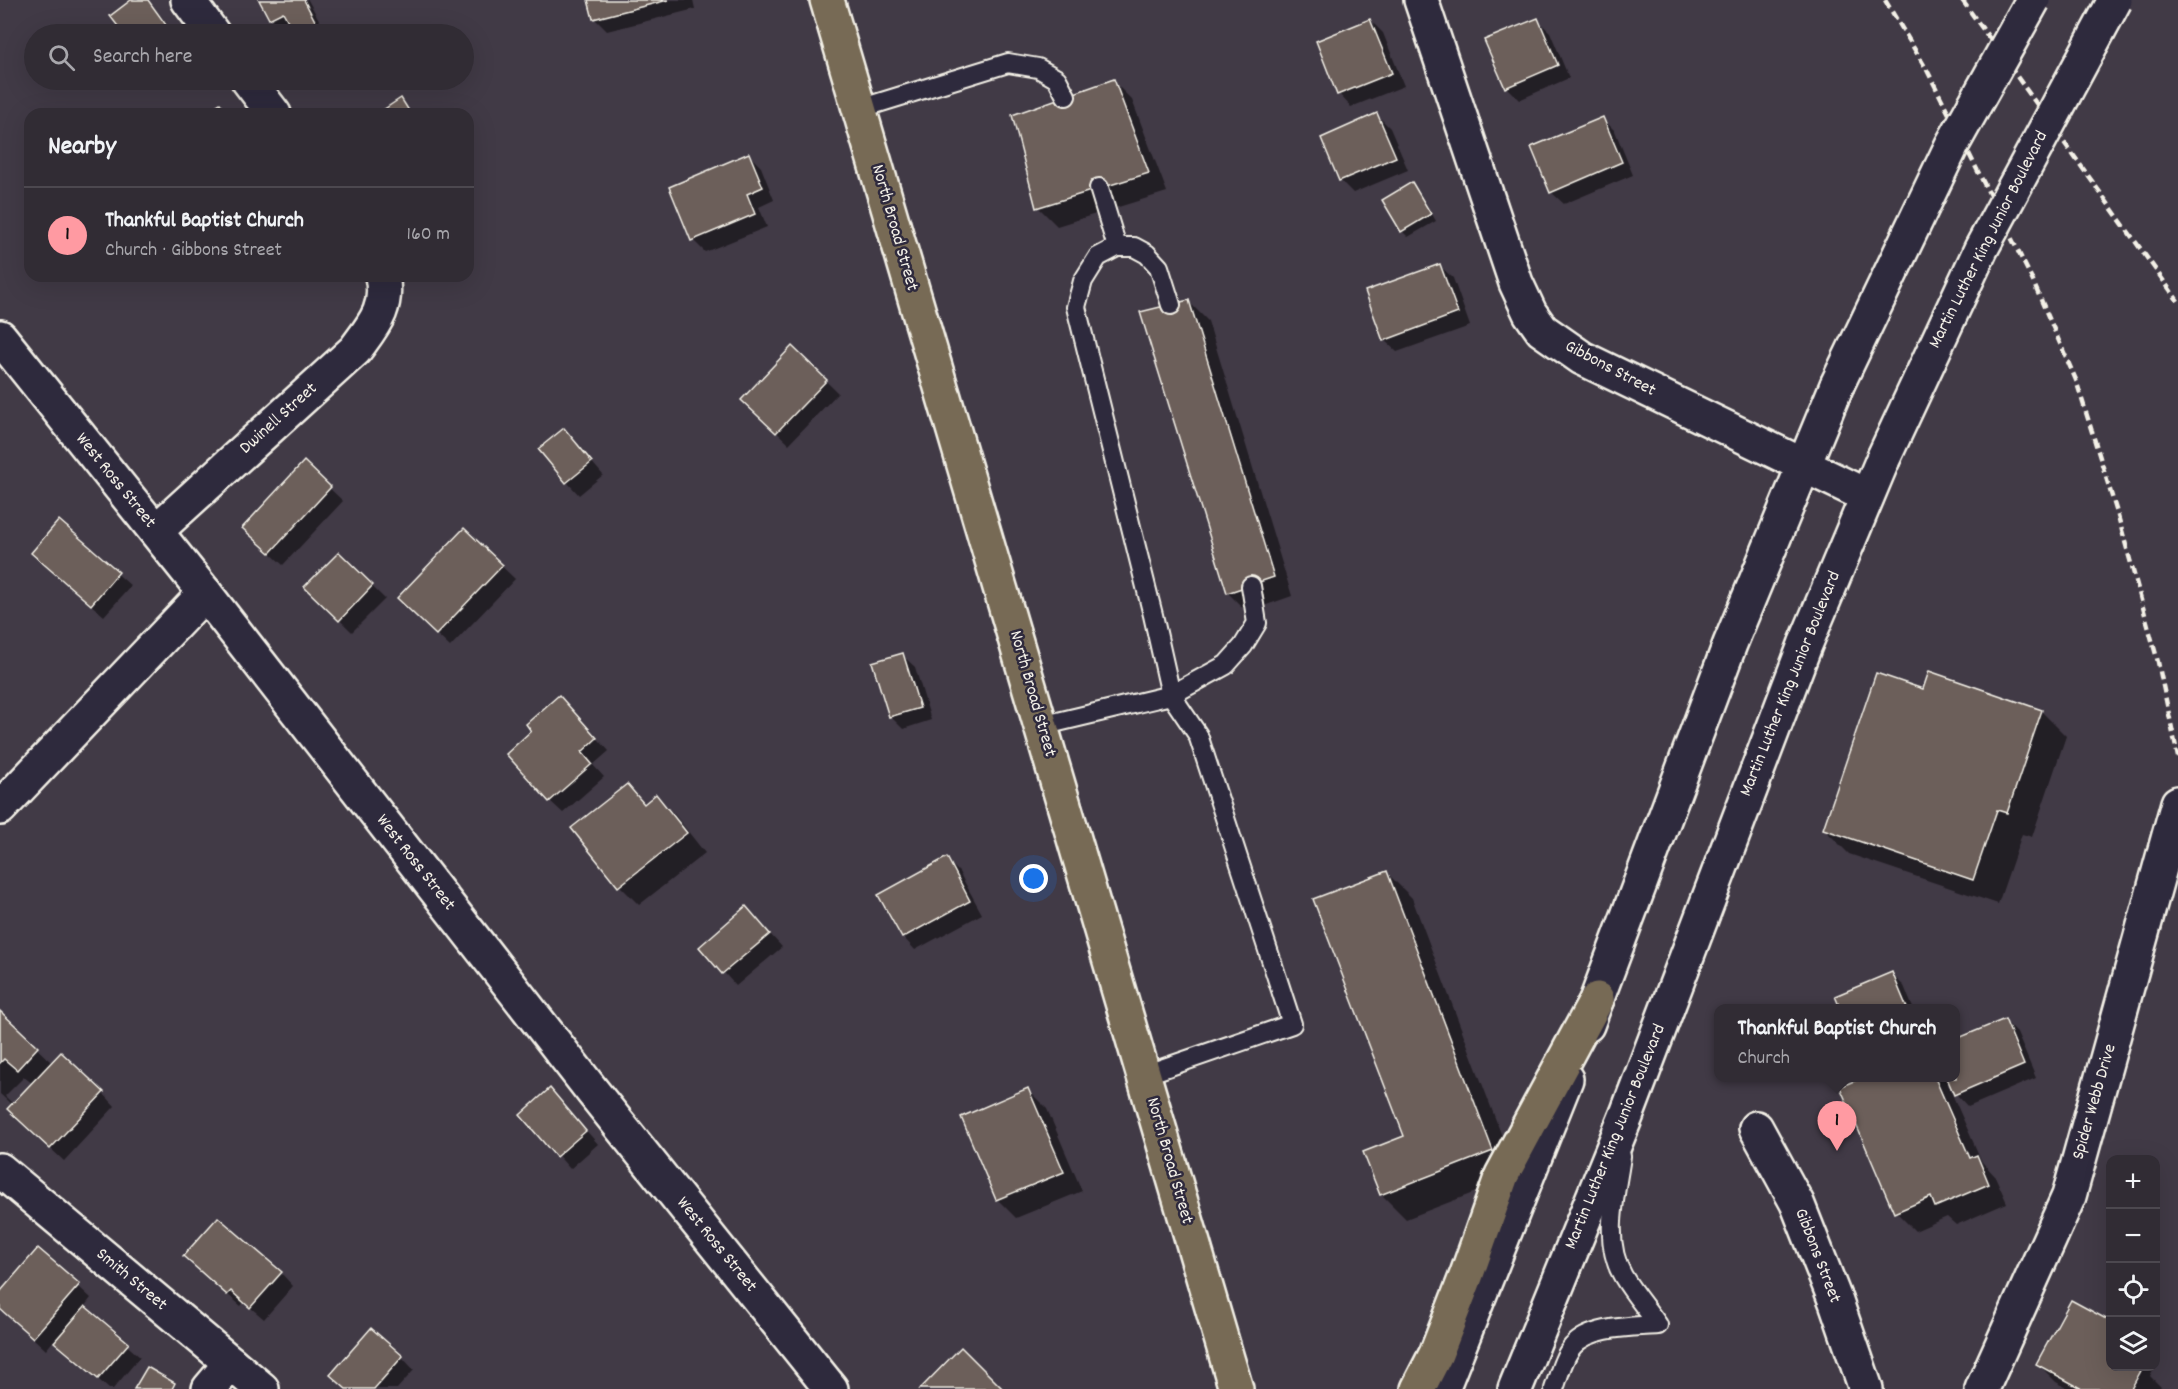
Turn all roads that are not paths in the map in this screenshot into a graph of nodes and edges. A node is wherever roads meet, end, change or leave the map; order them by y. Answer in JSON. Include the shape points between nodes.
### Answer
{"nodes":[{"id":1,"x":188,"y":0,"type":"edge"},
{"id":2,"x":827,"y":0,"type":"edge"},
{"id":3,"x":1421,"y":0,"type":"edge"},
{"id":4,"x":2033,"y":0,"type":"edge"},
{"id":5,"x":2115,"y":0,"type":"edge"},
{"id":6,"x":206,"y":24,"type":"edge"},
{"id":7,"x":256,"y":90,"type":"edge"},
{"id":8,"x":1066,"y":96,"type":"dead end"},
{"id":9,"x":269,"y":108,"type":"edge"},
{"id":10,"x":859,"y":109,"type":"junction"},
{"id":11,"x":1099,"y":189,"type":"dead end"},
{"id":12,"x":1118,"y":248,"type":"junction"},
{"id":13,"x":384,"y":285,"type":"edge"},
{"id":14,"x":1171,"y":305,"type":"dead end"},
{"id":15,"x":0,"y":337,"type":"edge"},
{"id":16,"x":1804,"y":465,"type":"junction"},
{"id":17,"x":1867,"y":496,"type":"junction"},
{"id":18,"x":156,"y":531,"type":"junction"},
{"id":19,"x":1251,"y":586,"type":"dead end"},
{"id":20,"x":206,"y":593,"type":"junction"},
{"id":21,"x":1171,"y":695,"type":"junction"},
{"id":22,"x":1041,"y":726,"type":"junction"},
{"id":23,"x":2178,"y":803,"type":"edge"},
{"id":24,"x":0,"y":808,"type":"edge"},
{"id":25,"x":1597,"y":999,"type":"junction"},
{"id":26,"x":1144,"y":1075,"type":"junction"},
{"id":27,"x":1627,"y":1114,"type":"junction"},
{"id":28,"x":1756,"y":1128,"type":"dead end"},
{"id":29,"x":0,"y":1170,"type":"edge"},
{"id":30,"x":231,"y":1363,"type":"junction"},
{"id":31,"x":1233,"y":1377,"type":"edge"},
{"id":32,"x":209,"y":1389,"type":"edge"},
{"id":33,"x":262,"y":1389,"type":"edge"},
{"id":34,"x":831,"y":1389,"type":"edge"},
{"id":35,"x":1255,"y":1389,"type":"edge"},
{"id":36,"x":1418,"y":1389,"type":"edge"},
{"id":37,"x":1442,"y":1389,"type":"edge"},
{"id":38,"x":1515,"y":1389,"type":"edge"},
{"id":39,"x":1554,"y":1389,"type":"edge"},
{"id":40,"x":1866,"y":1389,"type":"edge"},
{"id":41,"x":1982,"y":1389,"type":"edge"}],
"edges":[{"from":1,"to":6,"type":"street"},
{"from":2,"to":10,"type":"main road","name":"North Broad Street"},
{"from":3,"to":16,"type":"street","name":"Gibbons Street","via":[[1516,284],[1542,330],[1581,358]]},
{"from":4,"to":16,"type":"street","bridge":true,"via":[[1952,145],[1837,385]]},
{"from":5,"to":17,"type":"street","name":"Martin Luther King Junior Boulevard","bridge":true,"via":[[1982,249]]},
{"from":7,"to":9,"type":"street"},
{"from":8,"to":10,"type":"lane","via":[[1057,79],[1038,68],[1008,63]]},
{"from":10,"to":22,"type":"main road","name":"North Broad Street"},
{"from":11,"to":12,"type":"lane"},
{"from":12,"to":14,"type":"lane","via":[[1134,247],[1147,254],[1159,267]]},
{"from":12,"to":21,"type":"lane","via":[[1098,257],[1083,281],[1076,307]]},
{"from":13,"to":18,"type":"street","name":"Dwinell Street","via":[[378,318],[355,350]]},
{"from":15,"to":18,"type":"street","name":"West Ross Street"},
{"from":16,"to":17,"type":"street","name":"Gibbons Street"},
{"from":16,"to":25,"type":"street","via":[[1730,644]]},
{"from":17,"to":27,"type":"street","name":"Martin Luther King Junior Boulevard","via":[[1801,655]]},
{"from":18,"to":20,"type":"street","name":"West Ross Street"},
{"from":19,"to":21,"type":"lane","via":[[1257,623],[1243,646],[1226,665]]},
{"from":20,"to":24,"type":"street"},
{"from":20,"to":34,"type":"street","name":"West Ross Street","via":[[593,1092]]},
{"from":21,"to":22,"type":"lane"},
{"from":21,"to":26,"type":"lane","via":[[1198,735],[1292,1024]]},
{"from":22,"to":26,"type":"main road","name":"North Broad Street"},
{"from":23,"to":41,"type":"street","name":"Spider Webb Drive","via":[[2069,1196]]},
{"from":25,"to":36,"type":"main road","via":[[1503,1175],[1444,1334]]},
{"from":25,"to":37,"type":"street"},
{"from":26,"to":31,"type":"main road","name":"North Broad Street"},
{"from":27,"to":38,"type":"street","name":"Martin Luther King Junior Boulevard"},
{"from":27,"to":39,"type":"lane","via":[[1612,1241],[1622,1274],[1658,1325],[1619,1327],[1592,1334],[1573,1345]]},
{"from":28,"to":40,"type":"street","name":"Gibbons Street","via":[[1797,1203]]},
{"from":29,"to":30,"type":"street","name":"Smith Street"},
{"from":30,"to":32,"type":"street"},
{"from":30,"to":33,"type":"street","name":"Smith Street"},
{"from":31,"to":35,"type":"main road"}]}
